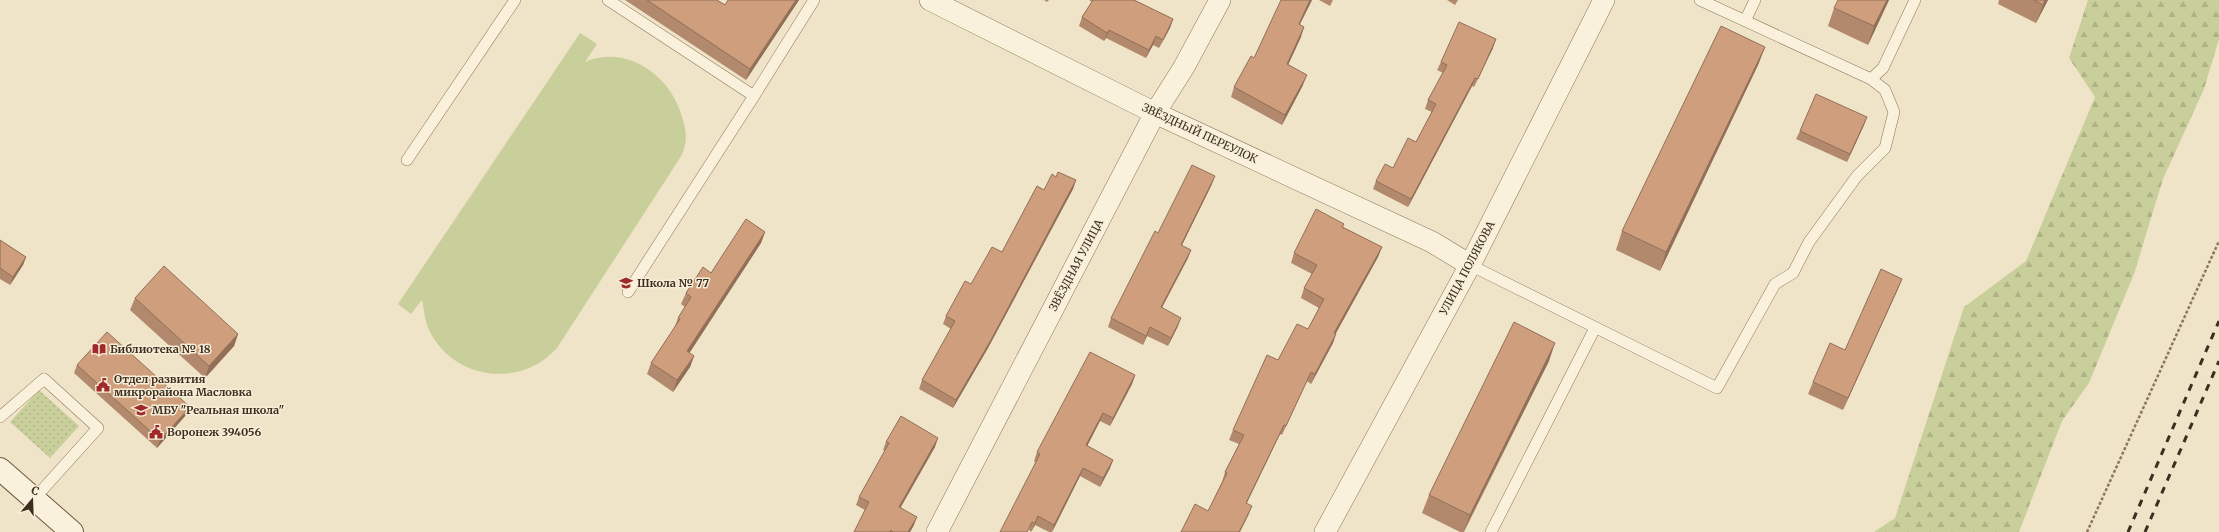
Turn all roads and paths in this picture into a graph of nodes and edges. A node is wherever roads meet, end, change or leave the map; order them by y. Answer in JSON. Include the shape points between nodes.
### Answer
{"nodes":[{"id":1,"x":515,"y":0,"type":"edge"},
{"id":2,"x":608,"y":0,"type":"edge"},
{"id":3,"x":814,"y":0,"type":"edge"},
{"id":4,"x":930,"y":0,"type":"edge"},
{"id":5,"x":1220,"y":0,"type":"edge"},
{"id":6,"x":1604,"y":0,"type":"edge"},
{"id":7,"x":1700,"y":0,"type":"edge"},
{"id":8,"x":1755,"y":0,"type":"edge"},
{"id":9,"x":1915,"y":0,"type":"edge"},
{"id":10,"x":1745,"y":21,"type":"junction"},
{"id":11,"x":1871,"y":79,"type":"junction"},
{"id":12,"x":754,"y":96,"type":"junction"},
{"id":13,"x":1155,"y":113,"type":"junction"},
{"id":14,"x":407,"y":160,"type":"dead end"},
{"id":15,"x":2219,"y":240,"type":"edge"},
{"id":16,"x":1470,"y":265,"type":"junction"},
{"id":17,"x":628,"y":292,"type":"dead end"},
{"id":18,"x":1594,"y":328,"type":"junction"},
{"id":19,"x":0,"y":417,"type":"edge"},
{"id":20,"x":0,"y":469,"type":"edge"},
{"id":21,"x":34,"y":499,"type":"junction"},
{"id":22,"x":72,"y":532,"type":"edge"},
{"id":23,"x":937,"y":532,"type":"edge"},
{"id":24,"x":1325,"y":532,"type":"edge"},
{"id":25,"x":1491,"y":532,"type":"edge"},
{"id":26,"x":2086,"y":532,"type":"edge"}],
"edges":[{"from":1,"to":14,"type":"lane"},
{"from":2,"to":12,"type":"lane"},
{"from":3,"to":12,"type":"lane"},
{"from":4,"to":13,"type":"street","name":"ЗВЁЗДНЫЙ ПЕРЕУЛОК"},
{"from":5,"to":13,"type":"street","name":"ЗВЁЗДНАЯ УЛИЦА","via":[[1184,67]]},
{"from":6,"to":16,"type":"street","name":"УЛИЦА ПОЛЯКОВА"},
{"from":7,"to":10,"type":"lane"},
{"from":8,"to":10,"type":"lane"},
{"from":9,"to":11,"type":"lane","via":[[1883,68]]},
{"from":10,"to":11,"type":"lane"},
{"from":11,"to":18,"type":"lane","via":[[1885,90],[1894,112],[1885,148],[1858,176],[1809,242],[1793,273],[1775,284],[1716,388]]},
{"from":12,"to":17,"type":"lane"},
{"from":13,"to":16,"type":"street","name":"ЗВЁЗДНЫЙ ПЕРЕУЛОК","via":[[1424,239]]},
{"from":13,"to":23,"type":"street","name":"ЗВЁЗДНАЯ УЛИЦА"},
{"from":15,"to":26,"type":"path"},
{"from":16,"to":18,"type":"lane"},
{"from":16,"to":24,"type":"street","name":"УЛИЦА ПОЛЯКОВА"},
{"from":18,"to":25,"type":"lane"},
{"from":19,"to":21,"type":"lane","via":[[44,379],[98,428]]},
{"from":20,"to":21,"type":"main road"},
{"from":21,"to":22,"type":"main road"}]}
